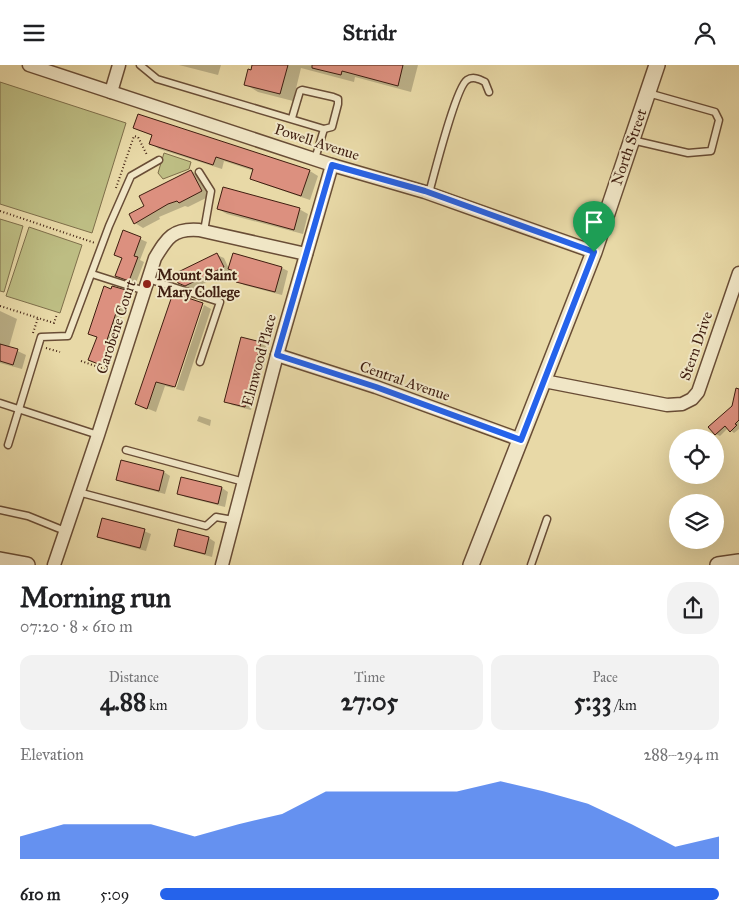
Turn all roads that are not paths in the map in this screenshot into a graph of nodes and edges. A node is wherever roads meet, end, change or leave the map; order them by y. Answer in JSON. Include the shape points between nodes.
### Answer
{"nodes":[{"id":1,"x":119,"y":65,"type":"edge"},
{"id":2,"x":140,"y":65,"type":"edge"},
{"id":3,"x":35,"y":66,"type":"edge"},
{"id":4,"x":655,"y":67,"type":"edge"},
{"id":5,"x":111,"y":92,"type":"junction"},
{"id":6,"x":489,"y":92,"type":"dead end"},
{"id":7,"x":648,"y":93,"type":"junction"},
{"id":8,"x":292,"y":118,"type":"junction"},
{"id":9,"x":324,"y":129,"type":"junction"},
{"id":10,"x":632,"y":140,"type":"junction"},
{"id":11,"x":315,"y":159,"type":"junction"},
{"id":12,"x":159,"y":160,"type":"dead end"},
{"id":13,"x":332,"y":165,"type":"junction"},
{"id":14,"x":199,"y":172,"type":"dead end"},
{"id":15,"x":429,"y":193,"type":"junction"},
{"id":16,"x":204,"y":231,"type":"junction"},
{"id":17,"x":594,"y":252,"type":"junction"},
{"id":18,"x":306,"y":254,"type":"junction"},
{"id":19,"x":92,"y":273,"type":"junction"},
{"id":20,"x":739,"y":273,"type":"edge"},
{"id":21,"x":146,"y":285,"type":"junction"},
{"id":22,"x":277,"y":355,"type":"junction"},
{"id":23,"x":200,"y":362,"type":"dead end"},
{"id":24,"x":544,"y":381,"type":"junction"},
{"id":25,"x":0,"y":403,"type":"edge"},
{"id":26,"x":18,"y":409,"type":"junction"},
{"id":27,"x":98,"y":435,"type":"junction"},
{"id":28,"x":521,"y":440,"type":"junction"},
{"id":29,"x":8,"y":445,"type":"dead end"},
{"id":30,"x":126,"y":450,"type":"dead end"},
{"id":31,"x":244,"y":482,"type":"junction"},
{"id":32,"x":78,"y":492,"type":"junction"},
{"id":33,"x":0,"y":510,"type":"edge"},
{"id":34,"x":548,"y":519,"type":"dead end"},
{"id":35,"x":233,"y":520,"type":"junction"},
{"id":36,"x":65,"y":531,"type":"junction"},
{"id":37,"x":0,"y":560,"type":"edge"},
{"id":38,"x":739,"y":562,"type":"edge"},
{"id":39,"x":27,"y":565,"type":"edge"},
{"id":40,"x":54,"y":565,"type":"edge"},
{"id":41,"x":222,"y":565,"type":"edge"},
{"id":42,"x":471,"y":565,"type":"edge"},
{"id":43,"x":531,"y":565,"type":"edge"},
{"id":44,"x":718,"y":565,"type":"edge"}],
"edges":[{"from":1,"to":5,"type":"street"},
{"from":2,"to":8,"type":"lane","via":[[157,79]]},
{"from":3,"to":5,"type":"street","name":"Powell Avenue"},
{"from":4,"to":7,"type":"street","name":"North Street"},
{"from":5,"to":11,"type":"street","name":"Powell Avenue"},
{"from":6,"to":15,"type":"lane","via":[[485,82],[476,78],[467,79],[462,85]]},
{"from":7,"to":10,"type":"street","name":"North Street"},
{"from":7,"to":10,"type":"lane","via":[[714,112],[720,120],[711,151],[688,153]]},
{"from":8,"to":9,"type":"lane"},
{"from":8,"to":9,"type":"lane","via":[[300,91],[333,97],[338,99],[338,104],[332,127]]},
{"from":9,"to":11,"type":"lane"},
{"from":10,"to":17,"type":"street","name":"North Street"},
{"from":11,"to":13,"type":"street","name":"Powell Avenue"},
{"from":12,"to":19,"type":"lane","via":[[131,176]]},
{"from":13,"to":15,"type":"street","name":"Powell Avenue"},
{"from":13,"to":18,"type":"street","name":"Elmwood Place"},
{"from":14,"to":16,"type":"lane","via":[[211,191]]},
{"from":15,"to":17,"type":"street","name":"Powell Avenue"},
{"from":16,"to":18,"type":"street","name":"Carobene Court"},
{"from":16,"to":21,"type":"street","name":"Carobene Court","via":[[188,229],[176,232],[165,241]]},
{"from":17,"to":24,"type":"street","name":"North Street"},
{"from":18,"to":22,"type":"street","name":"Elmwood Place"},
{"from":19,"to":21,"type":"lane"},
{"from":19,"to":26,"type":"lane","via":[[68,337],[41,337]]},
{"from":20,"to":24,"type":"street","name":"Stern Drive","via":[[706,374],[692,399],[682,404],[667,405]]},
{"from":21,"to":23,"type":"lane","via":[[220,302]]},
{"from":21,"to":27,"type":"street","name":"Carobene Court"},
{"from":22,"to":28,"type":"street","name":"Central Avenue"},
{"from":22,"to":31,"type":"street","name":"Elmwood Place"},
{"from":24,"to":28,"type":"street","name":"North Street"},
{"from":25,"to":26,"type":"lane"},
{"from":26,"to":27,"type":"lane"},
{"from":26,"to":29,"type":"lane"},
{"from":27,"to":32,"type":"street","name":"Carobene Court"},
{"from":28,"to":42,"type":"street","name":"North Street"},
{"from":30,"to":31,"type":"lane"},
{"from":31,"to":35,"type":"street","name":"Elmwood Place"},
{"from":32,"to":35,"type":"lane","via":[[206,526],[216,517]]},
{"from":32,"to":36,"type":"street","name":"Carobene Court"},
{"from":33,"to":36,"type":"lane","via":[[28,516]]},
{"from":34,"to":43,"type":"lane"},
{"from":35,"to":41,"type":"street","name":"Elmwood Place"},
{"from":36,"to":40,"type":"street","name":"Carobene Court"},
{"from":37,"to":39,"type":"street"},
{"from":38,"to":44,"type":"street"}]}
